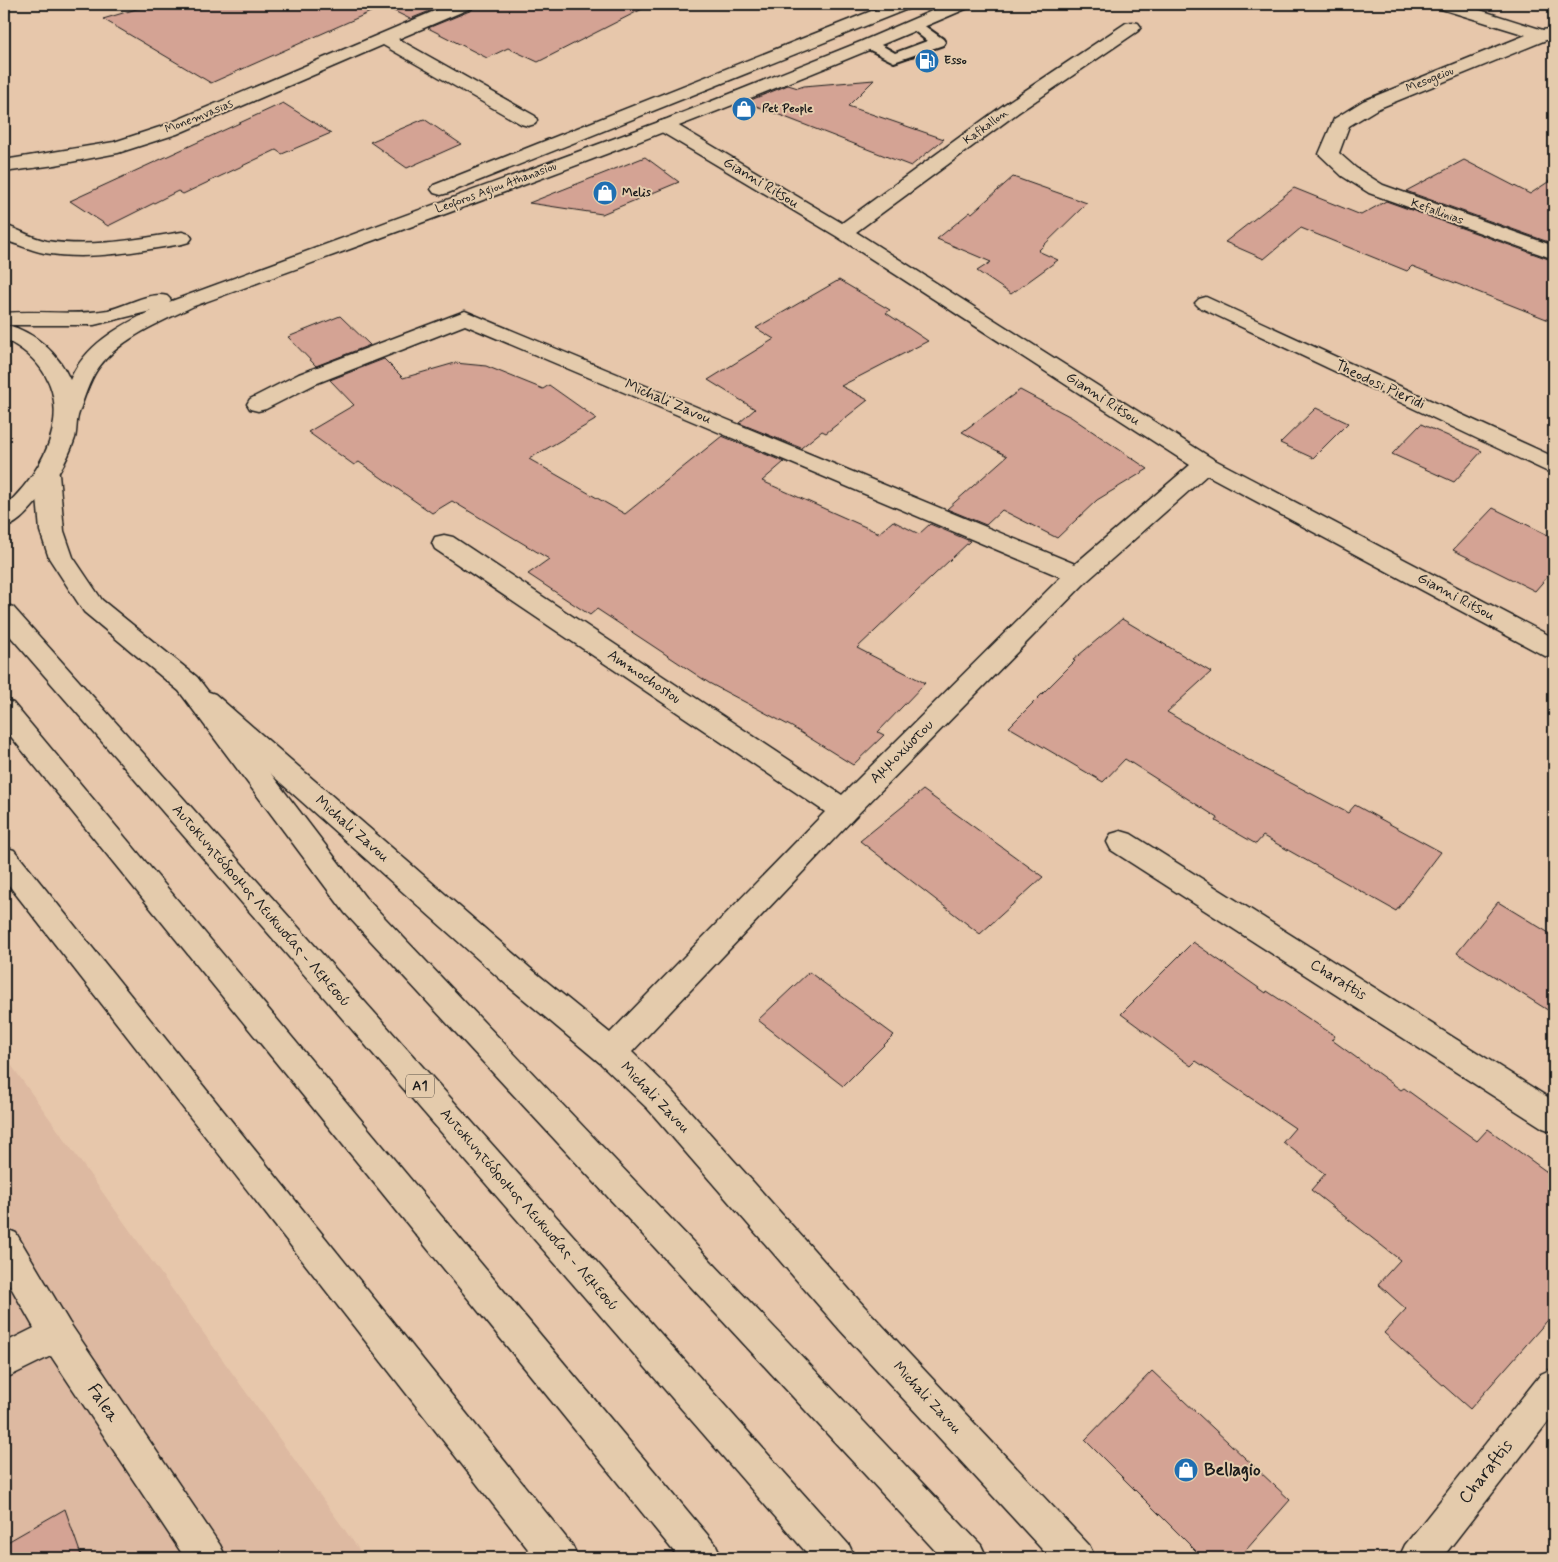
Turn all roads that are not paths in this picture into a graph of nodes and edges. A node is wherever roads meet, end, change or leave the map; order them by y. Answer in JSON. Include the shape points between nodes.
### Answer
{"nodes":[{"id":1,"x":465,"y":4,"type":"edge"},
{"id":2,"x":904,"y":4,"type":"edge"},
{"id":3,"x":962,"y":4,"type":"edge"},
{"id":4,"x":1444,"y":4,"type":"edge"},
{"id":5,"x":914,"y":25,"type":"junction"},
{"id":6,"x":1132,"y":27,"type":"dead end"},
{"id":7,"x":1548,"y":34,"type":"edge"},
{"id":8,"x":385,"y":39,"type":"junction"},
{"id":9,"x":869,"y":44,"type":"junction"},
{"id":10,"x":528,"y":120,"type":"dead end"},
{"id":11,"x":665,"y":126,"type":"junction"},
{"id":12,"x":1329,"y":154,"type":"joint"},
{"id":13,"x":4,"y":166,"type":"edge"},
{"id":14,"x":4,"y":231,"type":"edge"},
{"id":15,"x":843,"y":232,"type":"junction"},
{"id":16,"x":182,"y":238,"type":"dead end"},
{"id":17,"x":1554,"y":253,"type":"edge"},
{"id":18,"x":1206,"y":303,"type":"dead end"},
{"id":19,"x":4,"y":319,"type":"edge"},
{"id":20,"x":4,"y":330,"type":"edge"},
{"id":21,"x":258,"y":404,"type":"dead end"},
{"id":22,"x":68,"y":416,"type":"junction"},
{"id":23,"x":1205,"y":464,"type":"junction"},
{"id":24,"x":1554,"y":466,"type":"edge"},
{"id":25,"x":47,"y":474,"type":"junction"},
{"id":26,"x":4,"y":520,"type":"edge"},
{"id":27,"x":444,"y":543,"type":"dead end"},
{"id":28,"x":1078,"y":574,"type":"junction"},
{"id":29,"x":4,"y":613,"type":"edge"},
{"id":30,"x":1554,"y":649,"type":"edge"},
{"id":31,"x":188,"y":684,"type":"junction"},
{"id":32,"x":4,"y":710,"type":"edge"},
{"id":33,"x":844,"y":810,"type":"junction"},
{"id":34,"x":1121,"y":842,"type":"dead end"},
{"id":35,"x":4,"y":858,"type":"edge"},
{"id":36,"x":611,"y":1053,"type":"junction"},
{"id":37,"x":1554,"y":1118,"type":"edge"},
{"id":38,"x":4,"y":1244,"type":"edge"},
{"id":39,"x":57,"y":1334,"type":"junction"},
{"id":40,"x":4,"y":1362,"type":"edge"},
{"id":41,"x":1554,"y":1386,"type":"edge"},
{"id":42,"x":208,"y":1558,"type":"edge"},
{"id":43,"x":559,"y":1558,"type":"edge"},
{"id":44,"x":703,"y":1558,"type":"edge"},
{"id":45,"x":836,"y":1558,"type":"edge"},
{"id":46,"x":968,"y":1558,"type":"edge"},
{"id":47,"x":1076,"y":1558,"type":"edge"},
{"id":48,"x":1418,"y":1558,"type":"edge"}],
"edges":[{"from":1,"to":8,"type":"main road","name":"Monemvasias"},
{"from":2,"to":19,"type":"main road","name":"Leoforos Agiou Athanasiou","via":[[136,310],[86,319]]},
{"from":3,"to":5,"type":"main road","name":"Leoforos Agiou Athanasiou"},
{"from":4,"to":7,"type":"main road"},
{"from":5,"to":9,"type":"main road","name":"Leoforos Agiou Athanasiou"},
{"from":5,"to":9,"type":"lane","via":[[938,42],[894,58]]},
{"from":6,"to":15,"type":"main road","name":"Kafkallon","via":[[1012,108]]},
{"from":7,"to":12,"type":"main road","name":"Mesogeiou","via":[[1370,105],[1341,122]]},
{"from":8,"to":10,"type":"main road"},
{"from":8,"to":13,"type":"main road","name":"Monemvasias","via":[[170,130],[118,147]]},
{"from":9,"to":11,"type":"main road","name":"Leoforos Agiou Athanasiou"},
{"from":11,"to":15,"type":"main road","name":"Gianni Ritsou"},
{"from":11,"to":22,"type":"main road","name":"Leoforos Agiou Athanasiou","via":[[187,302],[144,322],[112,343],[88,366]]},
{"from":12,"to":17,"type":"main road","name":"Kefallinias","via":[[1376,190]]},
{"from":14,"to":16,"type":"main road","via":[[46,247],[97,248]]},
{"from":15,"to":23,"type":"main road","name":"Gianni Ritsou"},
{"from":18,"to":24,"type":"main road","name":"Theodosi Pieridi"},
{"from":20,"to":22,"type":"main road","via":[[32,346],[52,366],[64,389]]},
{"from":21,"to":28,"type":"main road","name":"Michali Zavou","via":[[307,379],[465,317]]},
{"from":22,"to":25,"type":"main road","via":[[62,444]]},
{"from":23,"to":28,"type":"main road","name":"Αμμοχώστου"},
{"from":23,"to":30,"type":"main road","name":"Gianni Ritsou"},
{"from":25,"to":26,"type":"main road","via":[[23,504]]},
{"from":25,"to":31,"type":"main road","via":[[52,531],[61,558],[93,606]]},
{"from":27,"to":33,"type":"main road","name":"Ammochostou"},
{"from":28,"to":33,"type":"main road","name":"Αμμοχώστου"},
{"from":29,"to":45,"type":"main road","name":"Αυτοκινητόδρομος Λευκωσίας - Λεμεσού","number":"A1"},
{"from":31,"to":36,"type":"main road","name":"Michali Zavou","via":[[519,977]]},
{"from":31,"to":46,"type":"main road","via":[[355,905]]},
{"from":32,"to":44,"type":"main road"},
{"from":33,"to":36,"type":"main road","name":"Αμμοχώστου"},
{"from":34,"to":37,"type":"main road","name":"Charaftis"},
{"from":35,"to":43,"type":"main road"},
{"from":36,"to":47,"type":"main road","name":"Michali Zavou","via":[[659,1099],[852,1318]]},
{"from":38,"to":39,"type":"main road","name":"Falea"},
{"from":39,"to":40,"type":"main road"},
{"from":39,"to":42,"type":"main road","name":"Falea"},
{"from":41,"to":48,"type":"main road","name":"Charaftis"}]}
